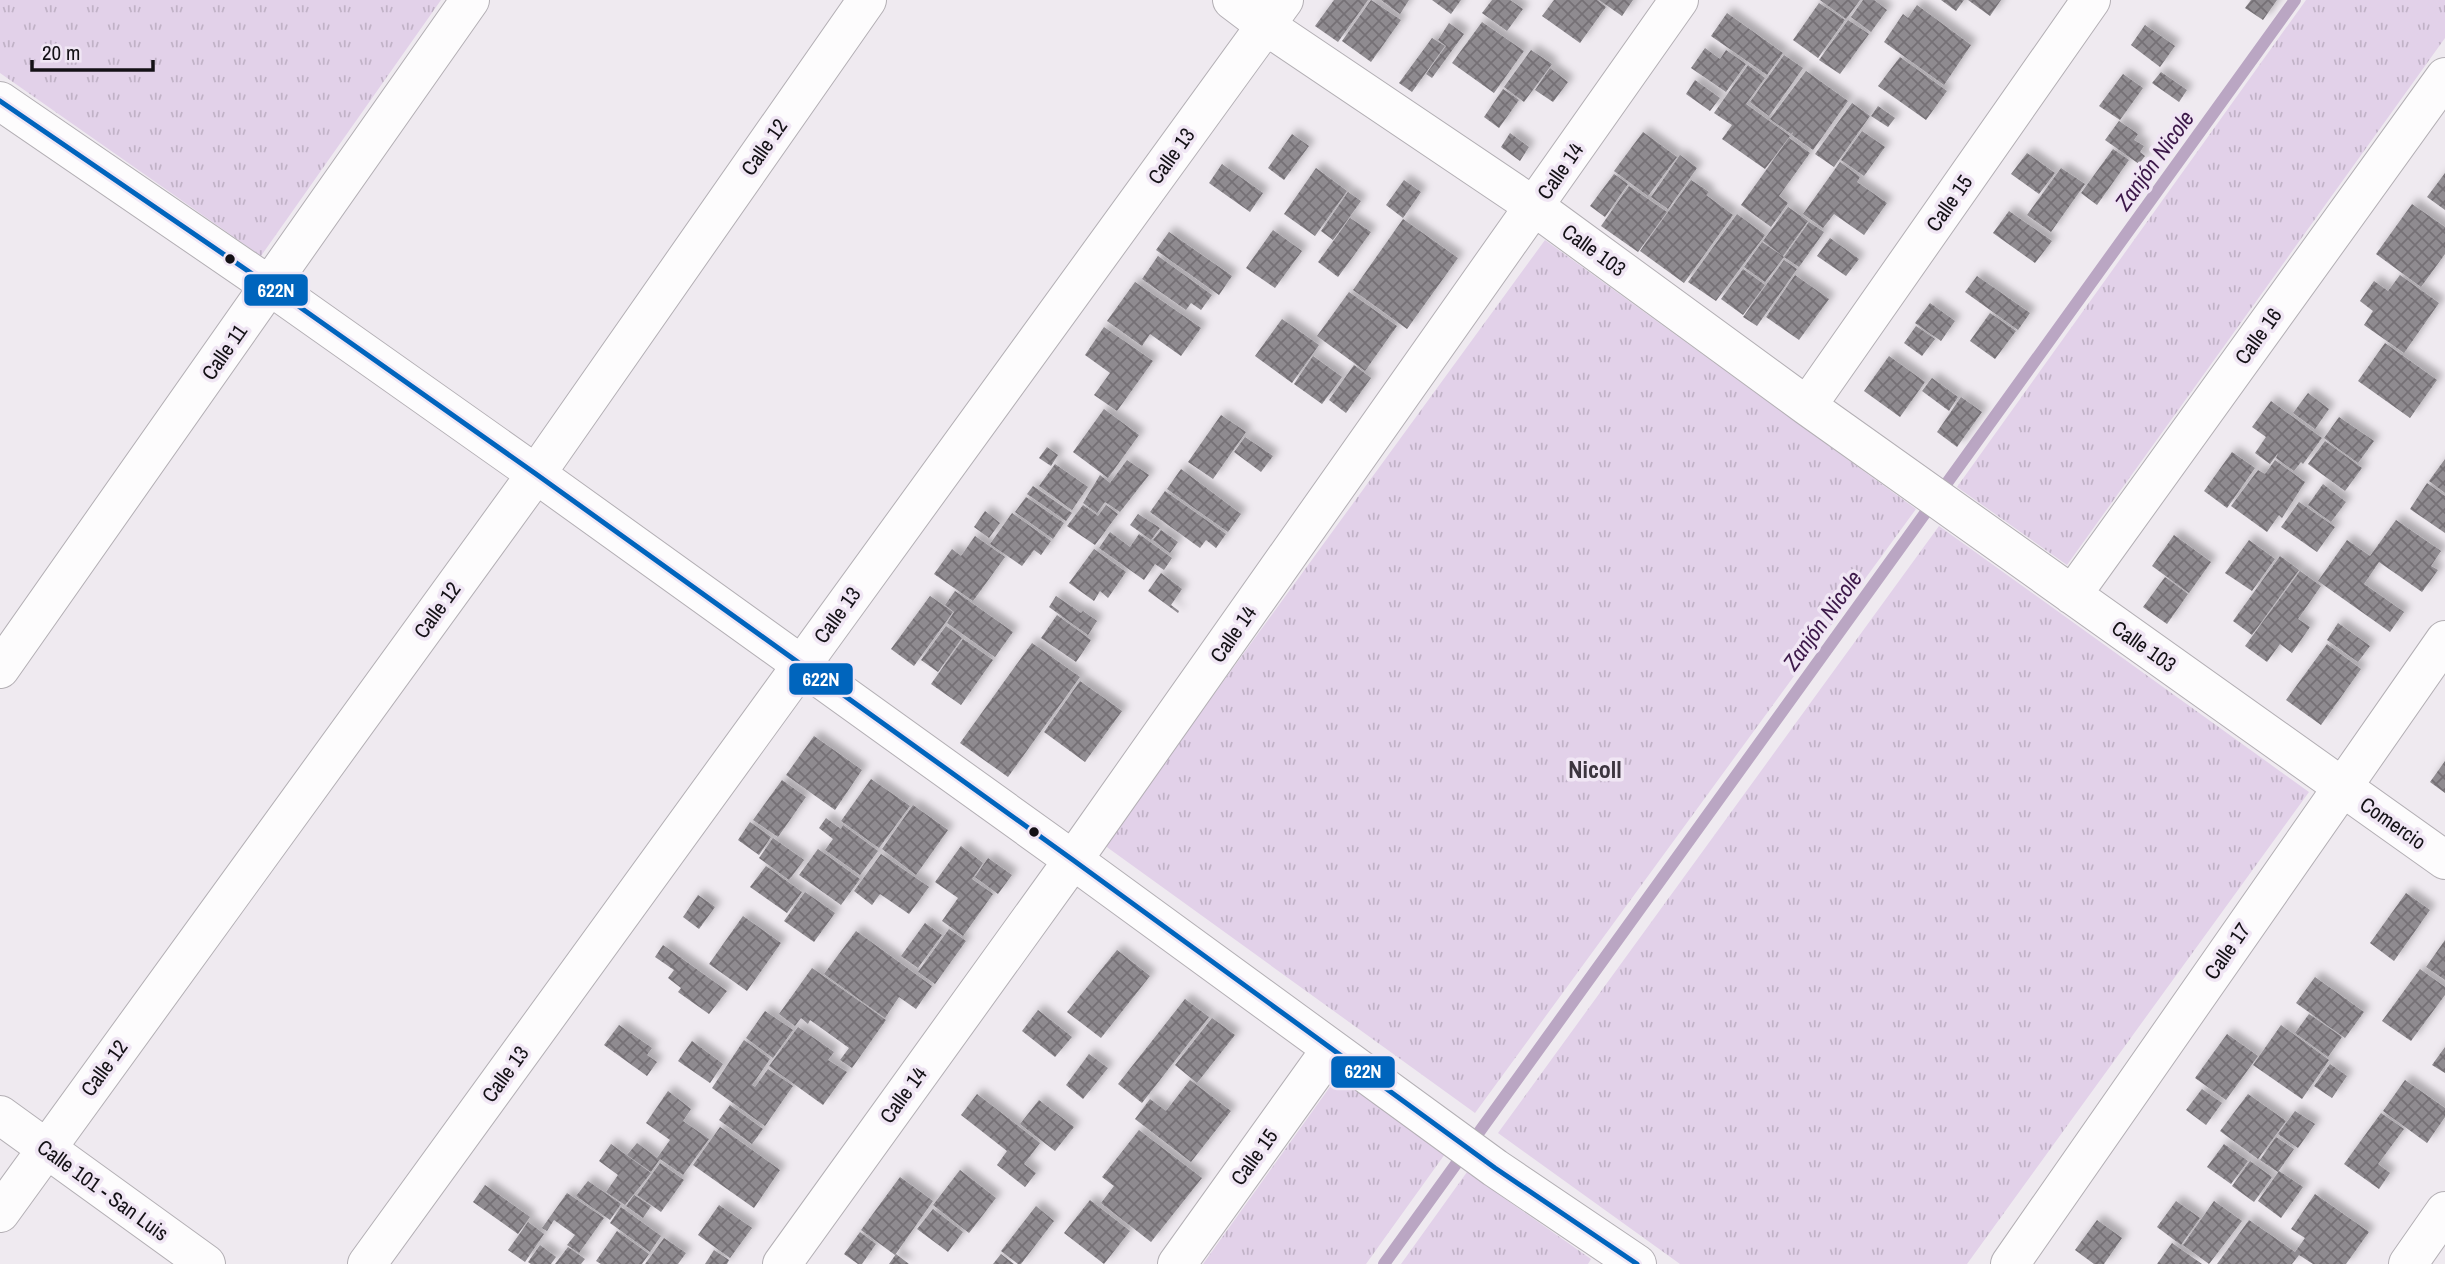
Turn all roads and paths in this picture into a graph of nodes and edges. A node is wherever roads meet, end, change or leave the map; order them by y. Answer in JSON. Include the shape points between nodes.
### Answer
{"nodes":[{"id":1,"x":470,"y":0,"type":"edge"},
{"id":2,"x":867,"y":0,"type":"edge"},
{"id":3,"x":1231,"y":0,"type":"edge"},
{"id":4,"x":1679,"y":0,"type":"edge"},
{"id":5,"x":2091,"y":0,"type":"edge"},
{"id":6,"x":1275,"y":13,"type":"edge"},
{"id":7,"x":2445,"y":77,"type":"edge"},
{"id":8,"x":2,"y":106,"type":"edge"},
{"id":9,"x":1535,"y":207,"type":"junction"},
{"id":10,"x":270,"y":286,"type":"junction"},
{"id":11,"x":1807,"y":406,"type":"junction"},
{"id":12,"x":536,"y":474,"type":"junction"},
{"id":13,"x":2072,"y":595,"type":"junction"},
{"id":14,"x":2445,"y":640,"type":"edge"},
{"id":15,"x":800,"y":666,"type":"junction"},
{"id":16,"x":0,"y":668,"type":"edge"},
{"id":17,"x":2341,"y":786,"type":"junction"},
{"id":18,"x":1073,"y":860,"type":"junction"},
{"id":19,"x":2445,"y":860,"type":"edge"},
{"id":20,"x":1331,"y":1049,"type":"junction"},
{"id":21,"x":0,"y":1115,"type":"edge"},
{"id":22,"x":46,"y":1148,"type":"junction"},
{"id":23,"x":2445,"y":1211,"type":"edge"},
{"id":24,"x":0,"y":1213,"type":"edge"},
{"id":25,"x":1622,"y":1260,"type":"edge"},
{"id":26,"x":206,"y":1264,"type":"edge"},
{"id":27,"x":367,"y":1264,"type":"edge"},
{"id":28,"x":782,"y":1264,"type":"edge"},
{"id":29,"x":1177,"y":1264,"type":"edge"},
{"id":30,"x":2010,"y":1264,"type":"edge"},
{"id":31,"x":2408,"y":1264,"type":"edge"}],
"edges":[{"from":1,"to":10,"type":"street","name":"Calle 11"},
{"from":2,"to":12,"type":"street","name":"Calle 12"},
{"from":3,"to":6,"type":"street","name":"Calle 103"},
{"from":4,"to":9,"type":"street","name":"Calle 14"},
{"from":5,"to":11,"type":"street","name":"Calle 15"},
{"from":6,"to":9,"type":"street","name":"Calle 103"},
{"from":6,"to":15,"type":"street","name":"Calle 13"},
{"from":7,"to":13,"type":"street","name":"Calle 16"},
{"from":8,"to":10,"type":"street"},
{"from":9,"to":11,"type":"street","name":"Calle 103"},
{"from":9,"to":18,"type":"street","name":"Calle 14"},
{"from":10,"to":12,"type":"street"},
{"from":10,"to":16,"type":"street","name":"Calle 11"},
{"from":11,"to":13,"type":"street","name":"Calle 103"},
{"from":12,"to":15,"type":"street"},
{"from":12,"to":22,"type":"street","name":"Calle 12"},
{"from":13,"to":17,"type":"street","name":"Calle 103"},
{"from":14,"to":17,"type":"street","name":"Calle 17"},
{"from":15,"to":18,"type":"street"},
{"from":15,"to":27,"type":"street","name":"Calle 13"},
{"from":17,"to":19,"type":"street","name":"Comercio"},
{"from":17,"to":30,"type":"street","name":"Calle 17"},
{"from":18,"to":20,"type":"street"},
{"from":18,"to":28,"type":"street","name":"Calle 14"},
{"from":20,"to":25,"type":"street"},
{"from":20,"to":29,"type":"street","name":"Calle 15"},
{"from":21,"to":22,"type":"street","name":"Calle 101 - San Luis"},
{"from":22,"to":24,"type":"street","name":"Calle 12"},
{"from":22,"to":26,"type":"street","name":"Calle 101 - San Luis"},
{"from":23,"to":31,"type":"street"}]}
